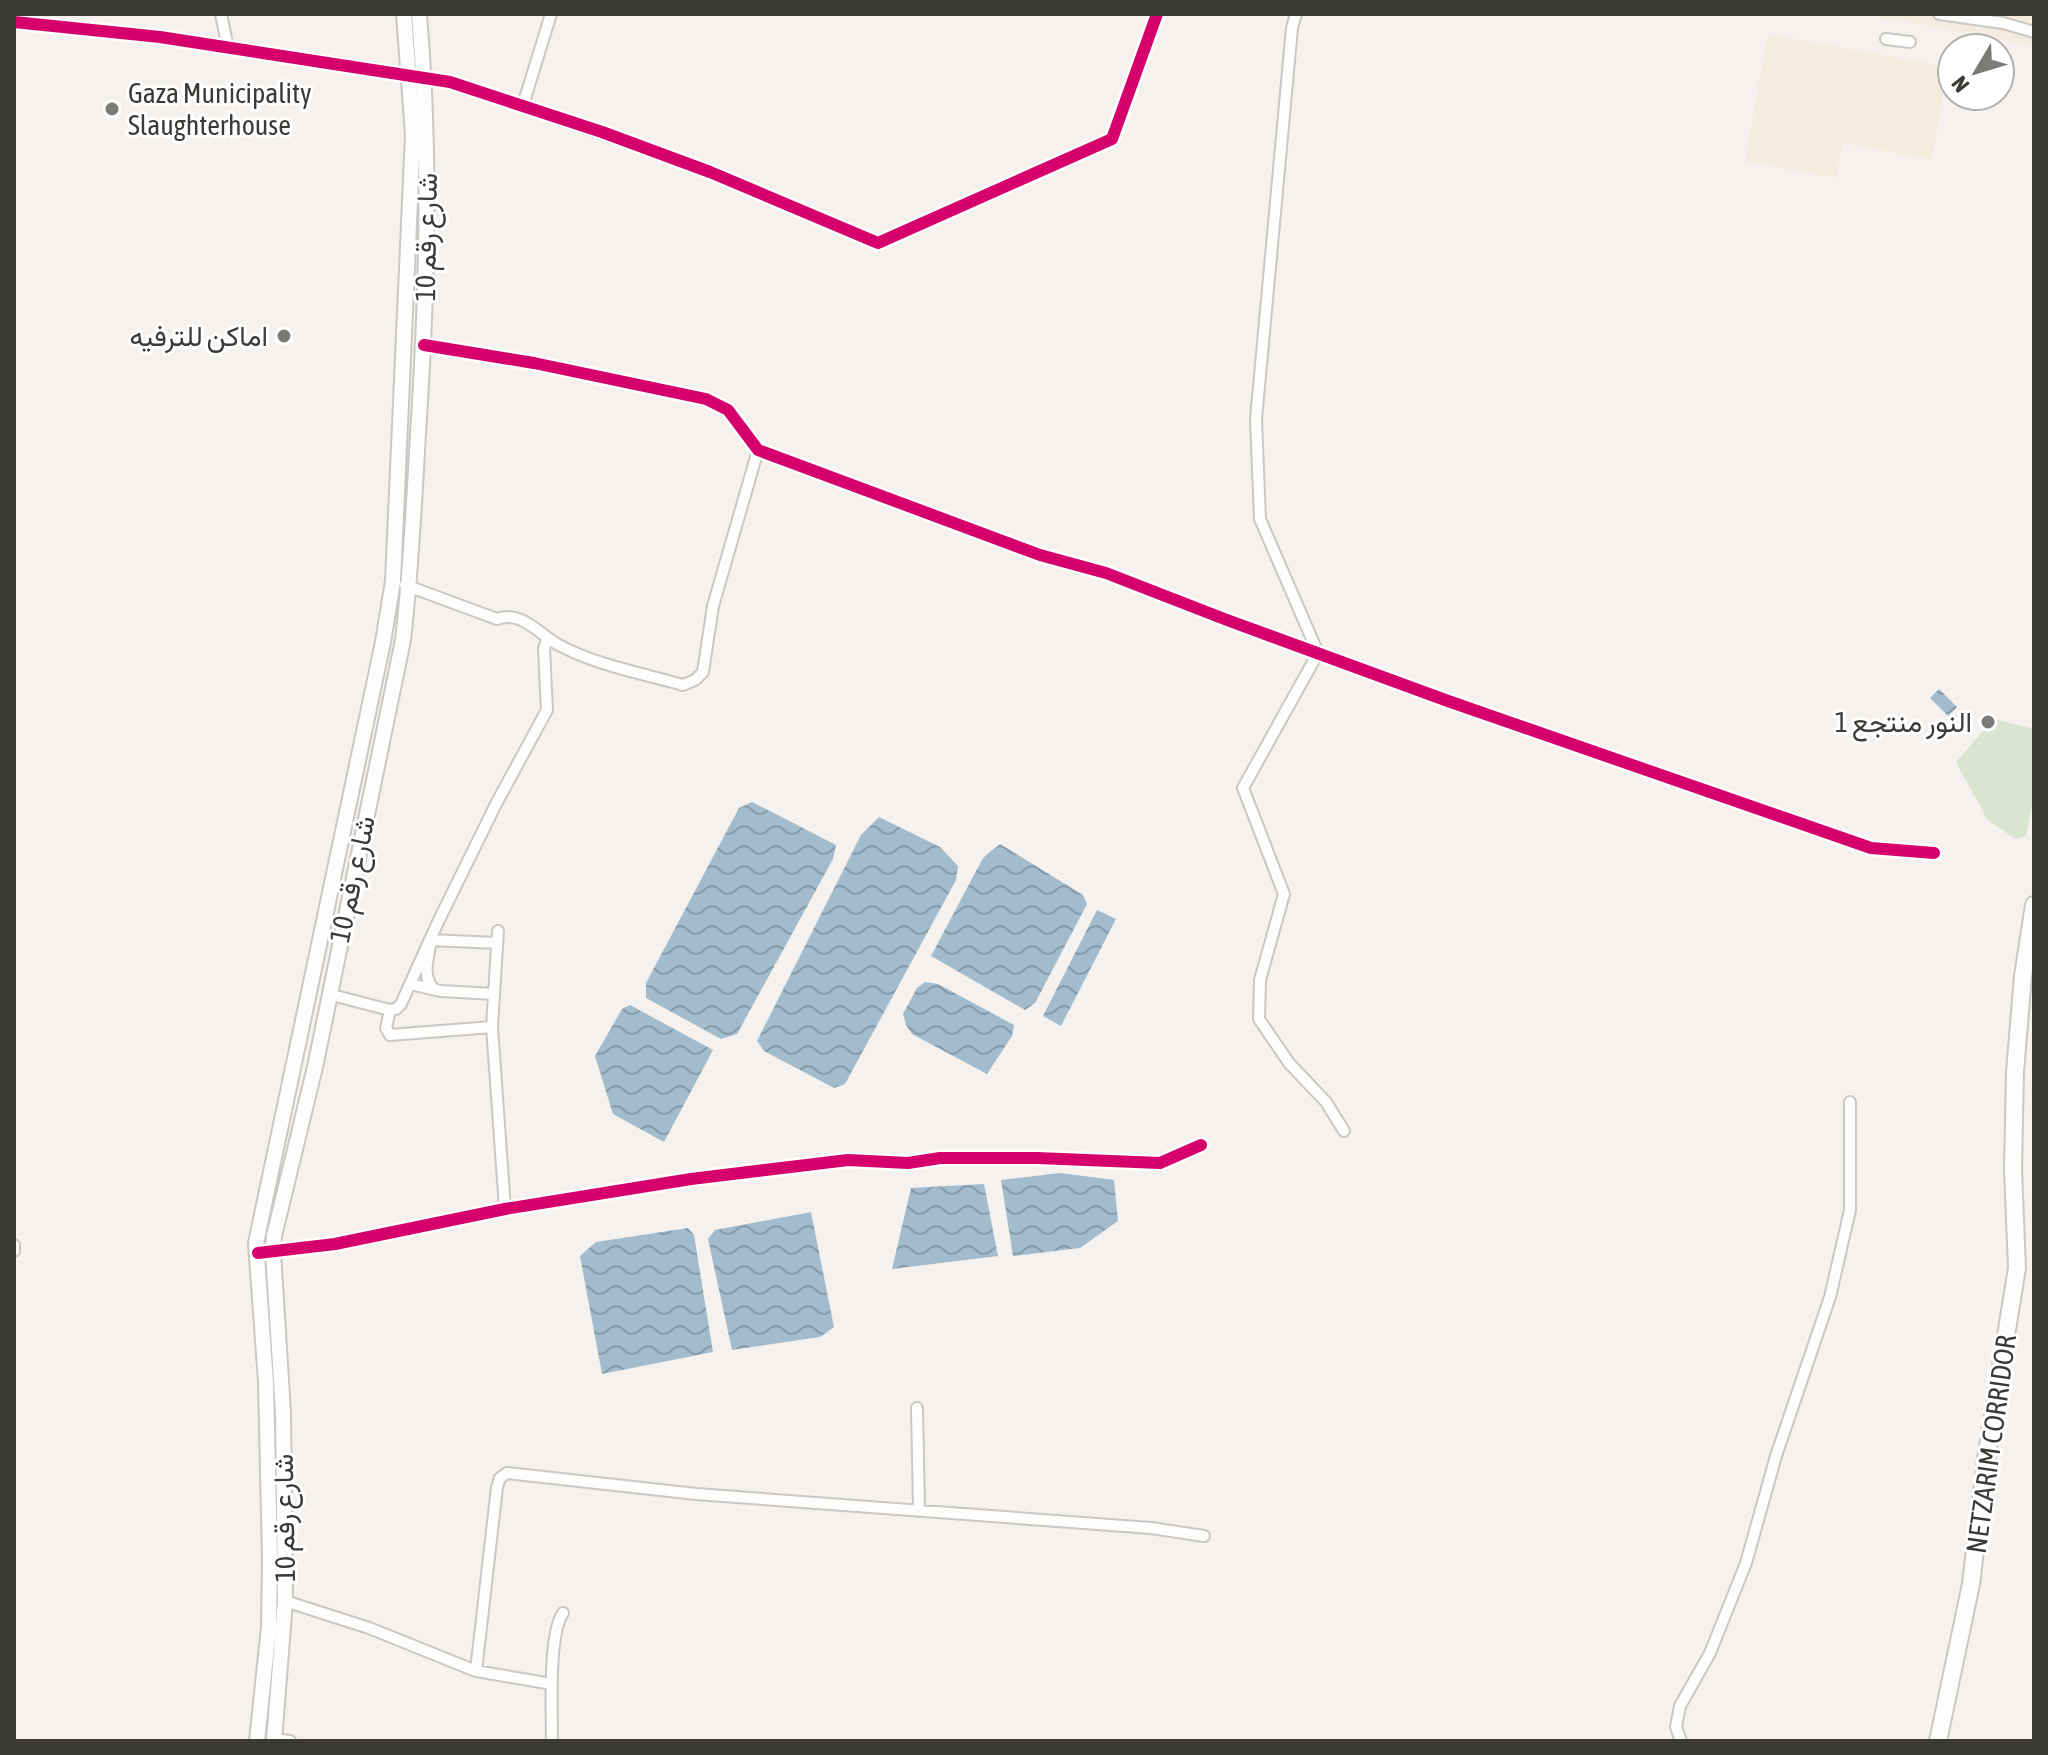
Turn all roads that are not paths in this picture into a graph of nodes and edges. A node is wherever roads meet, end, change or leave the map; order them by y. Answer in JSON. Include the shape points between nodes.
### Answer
{"nodes":[{"id":1,"x":221,"y":14,"type":"edge"},
{"id":2,"x":404,"y":14,"type":"edge"},
{"id":3,"x":419,"y":14,"type":"edge"},
{"id":4,"x":551,"y":14,"type":"edge"},
{"id":5,"x":1157,"y":14,"type":"edge"},
{"id":6,"x":1296,"y":14,"type":"edge"},
{"id":7,"x":1939,"y":14,"type":"edge"},
{"id":8,"x":14,"y":22,"type":"edge"},
{"id":9,"x":2034,"y":32,"type":"edge"},
{"id":10,"x":1886,"y":39,"type":"dead end"},
{"id":11,"x":1910,"y":42,"type":"dead end"},
{"id":12,"x":228,"y":48,"type":"junction"},
{"id":13,"x":417,"y":76,"type":"junction"},
{"id":14,"x":523,"y":105,"type":"junction"},
{"id":15,"x":424,"y":345,"type":"junction"},
{"id":16,"x":758,"y":450,"type":"junction"},
{"id":17,"x":393,"y":581,"type":"junction"},
{"id":18,"x":409,"y":587,"type":"junction"},
{"id":19,"x":547,"y":639,"type":"junction"},
{"id":20,"x":1318,"y":653,"type":"junction"},
{"id":21,"x":1934,"y":853,"type":"dead end"},
{"id":22,"x":2034,"y":905,"type":"edge"},
{"id":23,"x":498,"y":931,"type":"dead end"},
{"id":24,"x":431,"y":940,"type":"junction"},
{"id":25,"x":497,"y":943,"type":"junction"},
{"id":26,"x":410,"y":984,"type":"junction"},
{"id":27,"x":433,"y":988,"type":"junction"},
{"id":28,"x":328,"y":994,"type":"junction"},
{"id":29,"x":494,"y":994,"type":"junction"},
{"id":30,"x":390,"y":1010,"type":"junction"},
{"id":31,"x":492,"y":1027,"type":"junction"},
{"id":32,"x":1850,"y":1102,"type":"dead end"},
{"id":33,"x":1344,"y":1131,"type":"dead end"},
{"id":34,"x":1201,"y":1145,"type":"dead end"},
{"id":35,"x":505,"y":1209,"type":"junction"},
{"id":36,"x":265,"y":1253,"type":"junction"},
{"id":37,"x":917,"y":1408,"type":"dead end"},
{"id":38,"x":919,"y":1509,"type":"junction"},
{"id":39,"x":1204,"y":1536,"type":"dead end"},
{"id":40,"x":285,"y":1601,"type":"junction"},
{"id":41,"x":563,"y":1613,"type":"dead end"},
{"id":42,"x":476,"y":1671,"type":"junction"},
{"id":43,"x":552,"y":1684,"type":"junction"},
{"id":44,"x":274,"y":1740,"type":"edge"},
{"id":45,"x":257,"y":1741,"type":"edge"},
{"id":46,"x":290,"y":1741,"type":"edge"},
{"id":47,"x":552,"y":1741,"type":"edge"},
{"id":48,"x":1681,"y":1741,"type":"edge"},
{"id":49,"x":1938,"y":1741,"type":"edge"}],
"edges":[{"from":1,"to":12,"type":"street"},
{"from":2,"to":13,"type":"main road","name":"شارع رقم 10"},
{"from":3,"to":13,"type":"main road","name":"شارع رقم 10"},
{"from":4,"to":14,"type":"street"},
{"from":5,"to":14,"type":"street","via":[[1112,139],[878,243],[710,172]]},
{"from":6,"to":20,"type":"street","via":[[1256,419],[1260,519]]},
{"from":7,"to":9,"type":"street"},
{"from":8,"to":12,"type":"street"},
{"from":10,"to":11,"type":"street"},
{"from":12,"to":13,"type":"street"},
{"from":13,"to":14,"type":"street"},
{"from":13,"to":15,"type":"main road","name":"شارع رقم 10","via":[[428,134]]},
{"from":13,"to":17,"type":"main road","name":"شارع رقم 10"},
{"from":15,"to":16,"type":"street","via":[[706,399],[728,410]]},
{"from":15,"to":18,"type":"main road","name":"شارع رقم 10"},
{"from":16,"to":19,"type":"street","via":[[713,606],[703,672],[695,680],[683,685],[668,681],[577,655]]},
{"from":16,"to":20,"type":"street"},
{"from":17,"to":18,"type":"street"},
{"from":17,"to":36,"type":"main road","name":"شارع رقم 10","via":[[260,1218],[256,1243]]},
{"from":18,"to":19,"type":"street","via":[[497,619],[522,619]]},
{"from":18,"to":28,"type":"main road","name":"شارع رقم 10","via":[[403,640]]},
{"from":19,"to":24,"type":"street","via":[[547,710]]},
{"from":20,"to":21,"type":"street","via":[[1871,848]]},
{"from":20,"to":33,"type":"street","via":[[1243,788],[1284,894],[1260,980],[1259,1019]]},
{"from":22,"to":49,"type":"main road","name":"NETZARIM CORRIDOR","via":[[2015,1072],[2017,1268],[1971,1584]]},
{"from":23,"to":25,"type":"street"},
{"from":24,"to":25,"type":"street"},
{"from":24,"to":26,"type":"street"},
{"from":24,"to":27,"type":"street","via":[[425,972]]},
{"from":25,"to":29,"type":"street"},
{"from":26,"to":27,"type":"street"},
{"from":26,"to":30,"type":"street","via":[[398,1008]]},
{"from":27,"to":29,"type":"street"},
{"from":28,"to":30,"type":"street"},
{"from":28,"to":36,"type":"main road","name":"شارع رقم 10","via":[[274,1236]]},
{"from":29,"to":31,"type":"street"},
{"from":30,"to":31,"type":"street","via":[[390,1035]]},
{"from":31,"to":35,"type":"street"},
{"from":32,"to":48,"type":"street","via":[[1850,1210],[1830,1297],[1741,1576],[1710,1653],[1680,1706],[1676,1727]]},
{"from":34,"to":35,"type":"street","via":[[1160,1163],[848,1160]]},
{"from":35,"to":36,"type":"street"},
{"from":36,"to":40,"type":"main road","name":"شارع رقم 10","via":[[283,1412]]},
{"from":36,"to":45,"type":"main road","name":"شارع رقم 10","via":[[270,1599]]},
{"from":37,"to":38,"type":"street"},
{"from":38,"to":39,"type":"street"},
{"from":38,"to":42,"type":"street","via":[[696,1494],[507,1473],[497,1487]]},
{"from":40,"to":42,"type":"street"},
{"from":40,"to":44,"type":"main road","name":"شارع رقم 10"},
{"from":41,"to":43,"type":"street","via":[[557,1625]]},
{"from":42,"to":43,"type":"street"},
{"from":43,"to":47,"type":"street"},
{"from":44,"to":46,"type":"street"}]}
